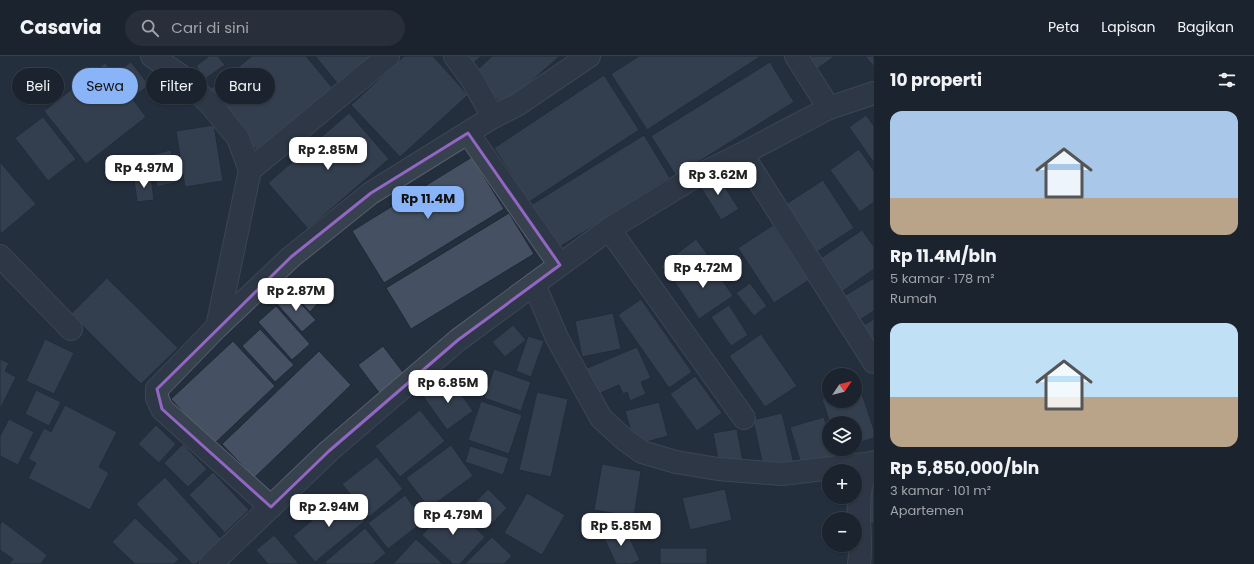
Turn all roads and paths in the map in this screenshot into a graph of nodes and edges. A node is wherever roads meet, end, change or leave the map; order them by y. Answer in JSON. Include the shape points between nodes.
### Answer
{"nodes":[{"id":1,"x":152,"y":56,"type":"edge"},
{"id":2,"x":388,"y":56,"type":"edge"},
{"id":3,"x":455,"y":56,"type":"edge"},
{"id":4,"x":589,"y":56,"type":"edge"},
{"id":5,"x":796,"y":56,"type":"edge"},
{"id":6,"x":874,"y":93,"type":"edge"},
{"id":7,"x":829,"y":108,"type":"junction"},
{"id":8,"x":494,"y":117,"type":"junction"},
{"id":9,"x":468,"y":133,"type":"junction"},
{"id":10,"x":742,"y":154,"type":"junction"},
{"id":11,"x":250,"y":170,"type":"junction"},
{"id":12,"x":609,"y":229,"type":"junction"},
{"id":13,"x":0,"y":256,"type":"edge"},
{"id":14,"x":560,"y":264,"type":"junction"},
{"id":15,"x":534,"y":284,"type":"junction"},
{"id":16,"x":216,"y":327,"type":"junction"},
{"id":17,"x":71,"y":329,"type":"dead end"},
{"id":18,"x":874,"y":362,"type":"edge"},
{"id":19,"x":744,"y":418,"type":"dead end"},
{"id":20,"x":874,"y":462,"type":"edge"},
{"id":21,"x":271,"y":507,"type":"junction"},
{"id":22,"x":214,"y":563,"type":"edge"},
{"id":23,"x":859,"y":564,"type":"edge"}],
"edges":[{"from":1,"to":11,"type":"street","via":[[181,76],[212,106],[238,138]]},
{"from":2,"to":11,"type":"street"},
{"from":3,"to":8,"type":"street"},
{"from":4,"to":8,"type":"street","via":[[517,105]]},
{"from":5,"to":7,"type":"street"},
{"from":6,"to":7,"type":"street"},
{"from":7,"to":10,"type":"street"},
{"from":8,"to":9,"type":"street"},
{"from":9,"to":14,"type":"street"},
{"from":9,"to":16,"type":"street","via":[[371,193],[291,257]]},
{"from":10,"to":12,"type":"street","via":[[691,179]]},
{"from":10,"to":18,"type":"street"},
{"from":11,"to":16,"type":"street"},
{"from":12,"to":14,"type":"street"},
{"from":12,"to":19,"type":"street"},
{"from":13,"to":17,"type":"street"},
{"from":14,"to":15,"type":"street"},
{"from":15,"to":20,"type":"street","via":[[557,338],[601,418],[642,452],[676,462],[718,469],[782,474]]},
{"from":15,"to":21,"type":"street","via":[[458,340],[329,451]]},
{"from":16,"to":21,"type":"street","via":[[157,389],[157,398],[162,409]]},
{"from":20,"to":23,"type":"street","via":[[861,485]]},
{"from":21,"to":22,"type":"street"}]}
